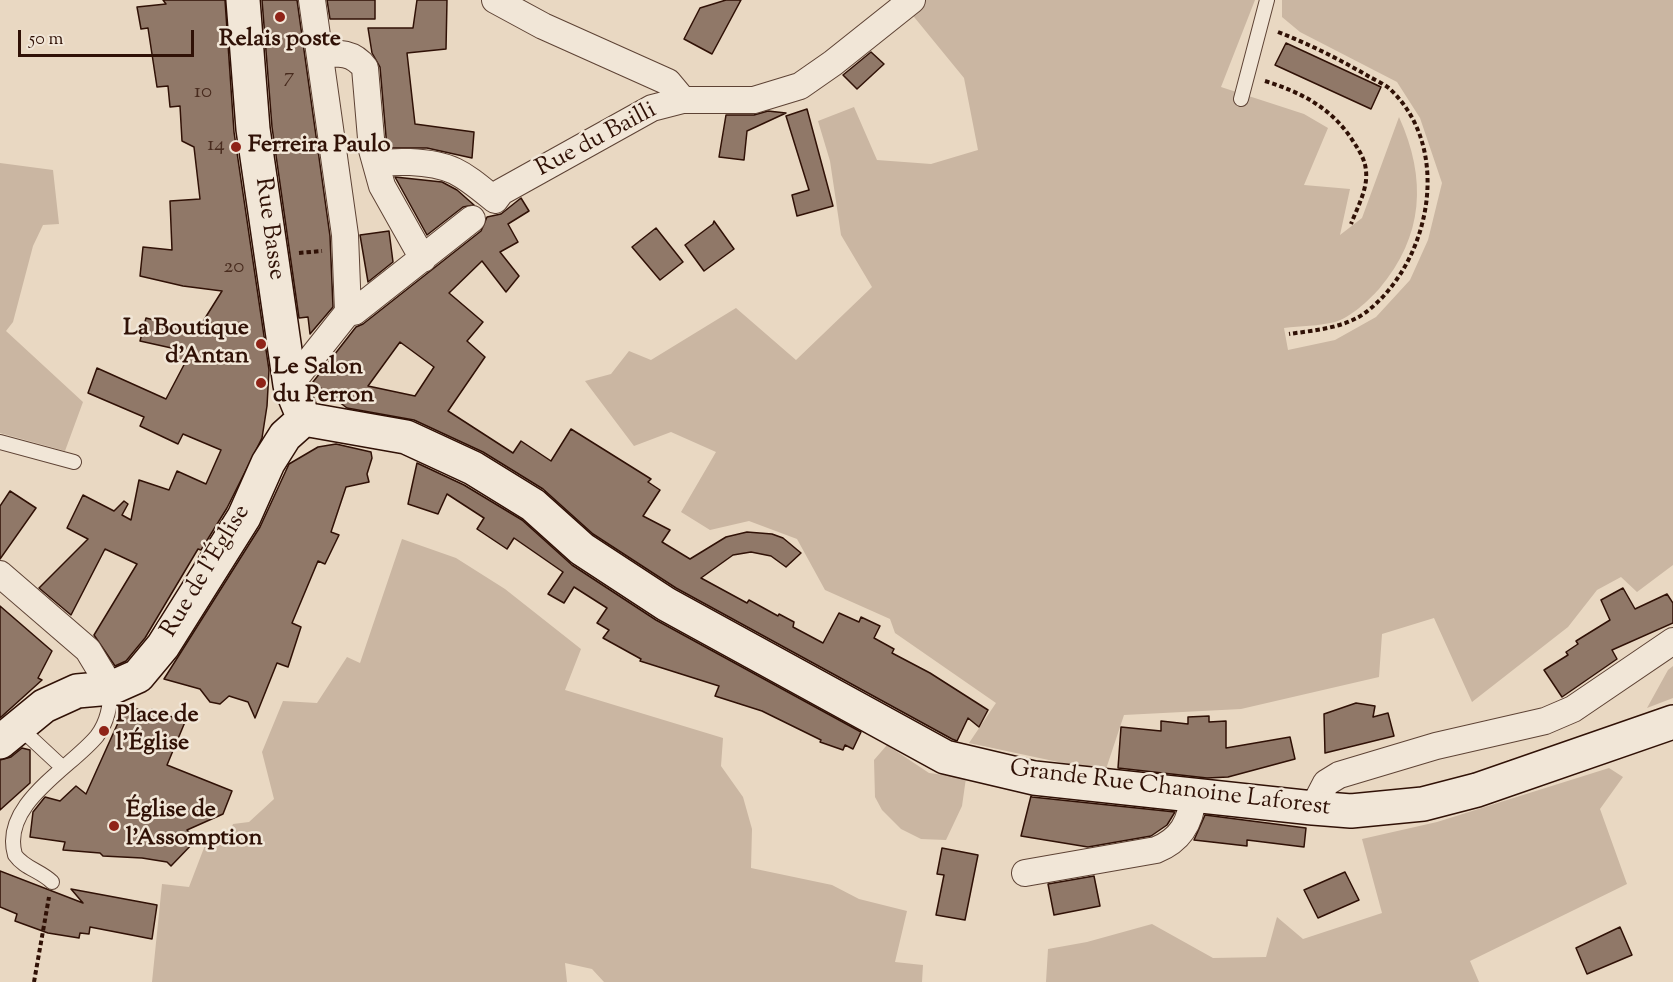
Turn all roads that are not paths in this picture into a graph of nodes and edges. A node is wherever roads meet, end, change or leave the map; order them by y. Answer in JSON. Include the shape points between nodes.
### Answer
{"nodes":[{"id":1,"x":243,"y":0,"type":"edge"},
{"id":2,"x":312,"y":0,"type":"edge"},
{"id":3,"x":495,"y":0,"type":"edge"},
{"id":4,"x":912,"y":0,"type":"edge"},
{"id":5,"x":1267,"y":0,"type":"edge"},
{"id":6,"x":320,"y":54,"type":"junction"},
{"id":7,"x":1240,"y":99,"type":"dead end"},
{"id":8,"x":683,"y":100,"type":"junction"},
{"id":9,"x":378,"y":166,"type":"junction"},
{"id":10,"x":472,"y":219,"type":"dead end"},
{"id":11,"x":423,"y":260,"type":"junction"},
{"id":12,"x":348,"y":312,"type":"junction"},
{"id":13,"x":290,"y":385,"type":"junction"},
{"id":14,"x":304,"y":419,"type":"junction"},
{"id":15,"x":0,"y":442,"type":"edge"},
{"id":16,"x":74,"y":462,"type":"dead end"},
{"id":17,"x":0,"y":574,"type":"edge"},
{"id":18,"x":1673,"y":641,"type":"edge"},
{"id":19,"x":124,"y":682,"type":"junction"},
{"id":20,"x":1673,"y":722,"type":"edge"},
{"id":21,"x":9,"y":734,"type":"edge"},
{"id":22,"x":61,"y":766,"type":"junction"},
{"id":23,"x":1193,"y":796,"type":"junction"},
{"id":24,"x":1313,"y":808,"type":"junction"},
{"id":25,"x":1025,"y":873,"type":"dead end"},
{"id":26,"x":52,"y":882,"type":"road end"}],
"edges":[{"from":1,"to":13,"type":"main road","name":"Rue Basse","via":[[253,129]]},
{"from":2,"to":6,"type":"street"},
{"from":3,"to":8,"type":"street","via":[[668,82]]},
{"from":4,"to":8,"type":"street","name":"Rue du Bailli","via":[[800,86],[754,100]]},
{"from":5,"to":7,"type":"lane"},
{"from":6,"to":9,"type":"street","via":[[349,55],[364,68],[372,150]]},
{"from":6,"to":12,"type":"street","via":[[346,248]]},
{"from":8,"to":9,"type":"street","name":"Rue du Bailli","via":[[652,108],[624,122],[501,192],[495,200],[462,173],[438,163],[388,161]]},
{"from":9,"to":11,"type":"street","via":[[382,186]]},
{"from":10,"to":11,"type":"street"},
{"from":11,"to":12,"type":"street","via":[[354,312]]},
{"from":12,"to":13,"type":"street"},
{"from":13,"to":14,"type":"main road","name":"Rue Basse"},
{"from":14,"to":19,"type":"main road","name":"Rue de l'Église","via":[[285,436],[268,463],[244,517],[163,646]]},
{"from":14,"to":23,"type":"main road","name":"Grande Rue Chanoine Laforest","via":[[385,431],[428,445],[473,468],[533,505],[582,549],[666,604],[945,757],[1034,778]]},
{"from":15,"to":16,"type":"lane"},
{"from":17,"to":19,"type":"street"},
{"from":18,"to":24,"type":"street","via":[[1573,709],[1545,721],[1436,746],[1338,775],[1326,783]]},
{"from":19,"to":21,"type":"main road","via":[[77,691],[44,706]]},
{"from":19,"to":22,"type":"lane","via":[[97,735]]},
{"from":20,"to":24,"type":"main road","name":"Grande Rue Chanoine Laforest","via":[[1476,790],[1423,804],[1351,811]]},
{"from":21,"to":22,"type":"lane"},
{"from":22,"to":26,"type":"lane","via":[[13,806],[8,826],[9,844],[15,855]]},
{"from":23,"to":24,"type":"main road","name":"Grande Rue Chanoine Laforest"},
{"from":23,"to":25,"type":"street","via":[[1192,812],[1170,845]]}]}
